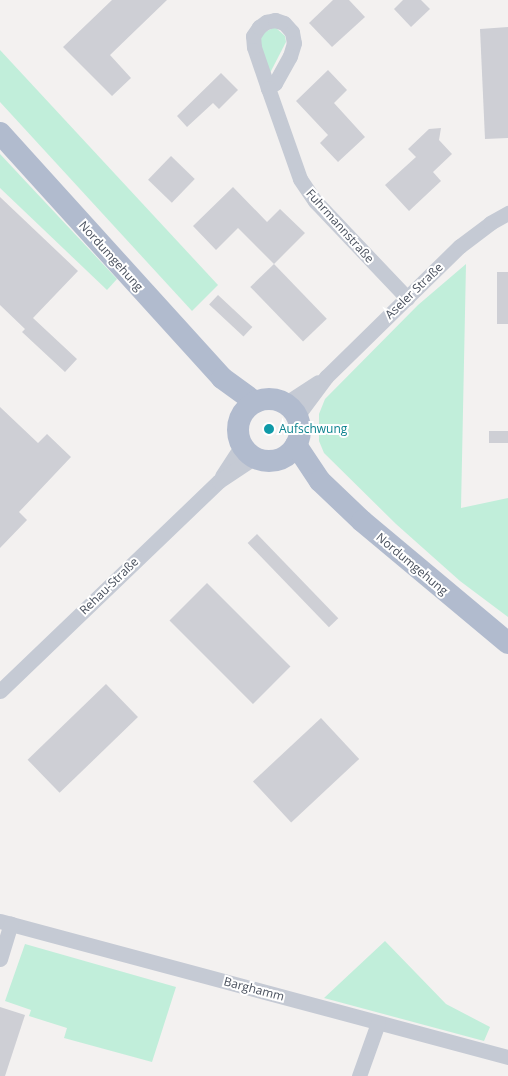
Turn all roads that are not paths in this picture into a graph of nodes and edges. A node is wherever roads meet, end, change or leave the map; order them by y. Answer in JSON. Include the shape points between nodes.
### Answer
{"nodes":[{"id":1,"x":268,"y":88,"type":"dead end"},
{"id":2,"x":0,"y":133,"type":"edge"},
{"id":3,"x":508,"y":213,"type":"edge"},
{"id":4,"x":407,"y":298,"type":"junction"},
{"id":5,"x":291,"y":409,"type":"junction"},
{"id":6,"x":248,"y":410,"type":"junction"},
{"id":7,"x":248,"y":451,"type":"junction"},
{"id":8,"x":289,"y":452,"type":"junction"},
{"id":9,"x":508,"y":643,"type":"edge"},
{"id":10,"x":0,"y":691,"type":"edge"},
{"id":11,"x":5,"y":923,"type":"edge"},
{"id":12,"x":0,"y":958,"type":"edge"},
{"id":13,"x":378,"y":1023,"type":"junction"},
{"id":14,"x":508,"y":1057,"type":"edge"},
{"id":15,"x":359,"y":1076,"type":"edge"}],
"edges":[{"from":1,"to":4,"type":"street","name":"Fuhrmannstraße","via":[[294,165],[308,192]]},
{"from":2,"to":6,"type":"main road","name":"Nordumgehung"},
{"from":3,"to":4,"type":"street","name":"Aseler Straße","via":[[460,246]]},
{"from":4,"to":5,"type":"street","name":"Aseler Straße"},
{"from":5,"to":6,"type":"main road","via":[[274,399]]},
{"from":5,"to":8,"type":"main road","via":[[300,426]]},
{"from":6,"to":7,"type":"main road","name":"Nordumgehung","via":[[238,427]]},
{"from":7,"to":8,"type":"main road","via":[[264,460]]},
{"from":7,"to":10,"type":"street","name":"Rehau-Straße"},
{"from":8,"to":9,"type":"main road","name":"Nordumgehung","via":[[376,534]]},
{"from":11,"to":12,"type":"street"},
{"from":11,"to":13,"type":"street","name":"Barghamm"},
{"from":13,"to":14,"type":"street","name":"Barghamm"},
{"from":13,"to":15,"type":"street"}]}
